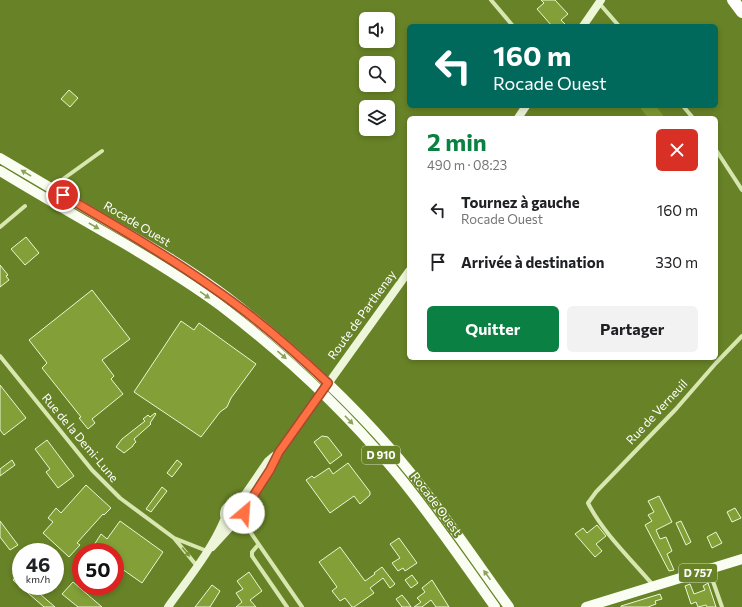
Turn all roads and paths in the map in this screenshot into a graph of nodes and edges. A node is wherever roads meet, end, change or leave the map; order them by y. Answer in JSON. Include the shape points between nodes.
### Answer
{"nodes":[{"id":1,"x":491,"y":0,"type":"edge"},
{"id":2,"x":733,"y":0,"type":"edge"},
{"id":3,"x":600,"y":2,"type":"edge"},
{"id":4,"x":742,"y":12,"type":"edge"},
{"id":5,"x":511,"y":24,"type":"edge"},
{"id":6,"x":584,"y":24,"type":"edge"},
{"id":7,"x":617,"y":24,"type":"edge"},
{"id":8,"x":685,"y":108,"type":"edge"},
{"id":9,"x":691,"y":116,"type":"edge"},
{"id":10,"x":102,"y":151,"type":"dead end"},
{"id":11,"x":718,"y":153,"type":"edge"},
{"id":12,"x":0,"y":158,"type":"edge"},
{"id":13,"x":0,"y":171,"type":"edge"},
{"id":14,"x":51,"y":188,"type":"junction"},
{"id":15,"x":742,"y":190,"type":"edge"},
{"id":16,"x":25,"y":206,"type":"dead end"},
{"id":17,"x":0,"y":227,"type":"edge"},
{"id":18,"x":407,"y":274,"type":"edge"},
{"id":19,"x":742,"y":336,"type":"edge"},
{"id":20,"x":0,"y":356,"type":"edge"},
{"id":21,"x":328,"y":383,"type":"junction"},
{"id":22,"x":321,"y":392,"type":"junction"},
{"id":23,"x":279,"y":452,"type":"junction"},
{"id":24,"x":235,"y":503,"type":"junction"},
{"id":25,"x":244,"y":511,"type":"junction"},
{"id":26,"x":224,"y":518,"type":"junction"},
{"id":27,"x":242,"y":520,"type":"junction"},
{"id":28,"x":233,"y":524,"type":"junction"},
{"id":29,"x":174,"y":538,"type":"junction"},
{"id":30,"x":258,"y":545,"type":"junction"},
{"id":31,"x":207,"y":551,"type":"junction"},
{"id":32,"x":742,"y":559,"type":"edge"},
{"id":33,"x":197,"y":566,"type":"junction"},
{"id":34,"x":708,"y":569,"type":"junction"},
{"id":35,"x":653,"y":586,"type":"junction"},
{"id":36,"x":168,"y":607,"type":"edge"},
{"id":37,"x":287,"y":607,"type":"edge"},
{"id":38,"x":302,"y":607,"type":"edge"},
{"id":39,"x":495,"y":607,"type":"edge"},
{"id":40,"x":509,"y":607,"type":"edge"},
{"id":41,"x":586,"y":607,"type":"edge"},
{"id":42,"x":722,"y":607,"type":"edge"}],
"edges":[{"from":1,"to":5,"type":"street"},
{"from":2,"to":4,"type":"highway"},
{"from":3,"to":6,"type":"main road"},
{"from":3,"to":7,"type":"street"},
{"from":8,"to":9,"type":"street"},
{"from":10,"to":14,"type":"street"},
{"from":11,"to":15,"type":"street"},
{"from":14,"to":12,"type":"main road","name":"Rocade Ouest","number":"D 910","one_way":true},
{"from":13,"to":22,"type":"main road","name":"Rocade Ouest","number":"D 910","one_way":true,"via":[[208,296],[252,330]]},
{"from":14,"to":21,"type":"main road","name":"Rocade Ouest","number":"D 910","via":[[214,288],[274,335]]},
{"from":16,"to":17,"type":"street"},
{"from":18,"to":21,"type":"main road","name":"Route de Parthenay"},
{"from":19,"to":35,"type":"street","name":"Rue de Verneuil","via":[[596,492],[588,504],[620,548]]},
{"from":20,"to":29,"type":"street","name":"Rue de la Demi-Lune","via":[[101,480],[120,498]]},
{"from":21,"to":22,"type":"main road","name":"Route de Parthenay"},
{"from":40,"to":21,"type":"main road","number":"D 910","one_way":true,"via":[[425,491],[390,448]]},
{"from":22,"to":23,"type":"main road","name":"Route de Parthenay"},
{"from":22,"to":39,"type":"main road","name":"Rocade Ouest","number":"D 910","one_way":true,"via":[[393,469]]},
{"from":23,"to":24,"type":"main road","name":"Route de Parthenay","via":[[268,461],[244,496]]},
{"from":23,"to":25,"type":"main road","name":"Route de Parthenay"},
{"from":24,"to":25,"type":"main road"},
{"from":24,"to":26,"type":"main road","via":[[226,507]]},
{"from":25,"to":27,"type":"main road"},
{"from":26,"to":28,"type":"main road"},
{"from":26,"to":31,"type":"main road"},
{"from":27,"to":28,"type":"main road"},
{"from":27,"to":30,"type":"street"},
{"from":28,"to":31,"type":"main road"},
{"from":29,"to":31,"type":"street","name":"Rue de la Demi-Lune"},
{"from":29,"to":33,"type":"street","name":"Rue de la Demi-Lune","one_way":true},
{"from":30,"to":37,"type":"street","via":[[252,556]]},
{"from":30,"to":38,"type":"street"},
{"from":31,"to":33,"type":"main road"},
{"from":32,"to":34,"type":"main road","number":"D 757"},
{"from":33,"to":36,"type":"main road"},
{"from":34,"to":35,"type":"main road","number":"D 757"},
{"from":34,"to":42,"type":"street"},
{"from":35,"to":41,"type":"main road","number":"D 757"}]}
